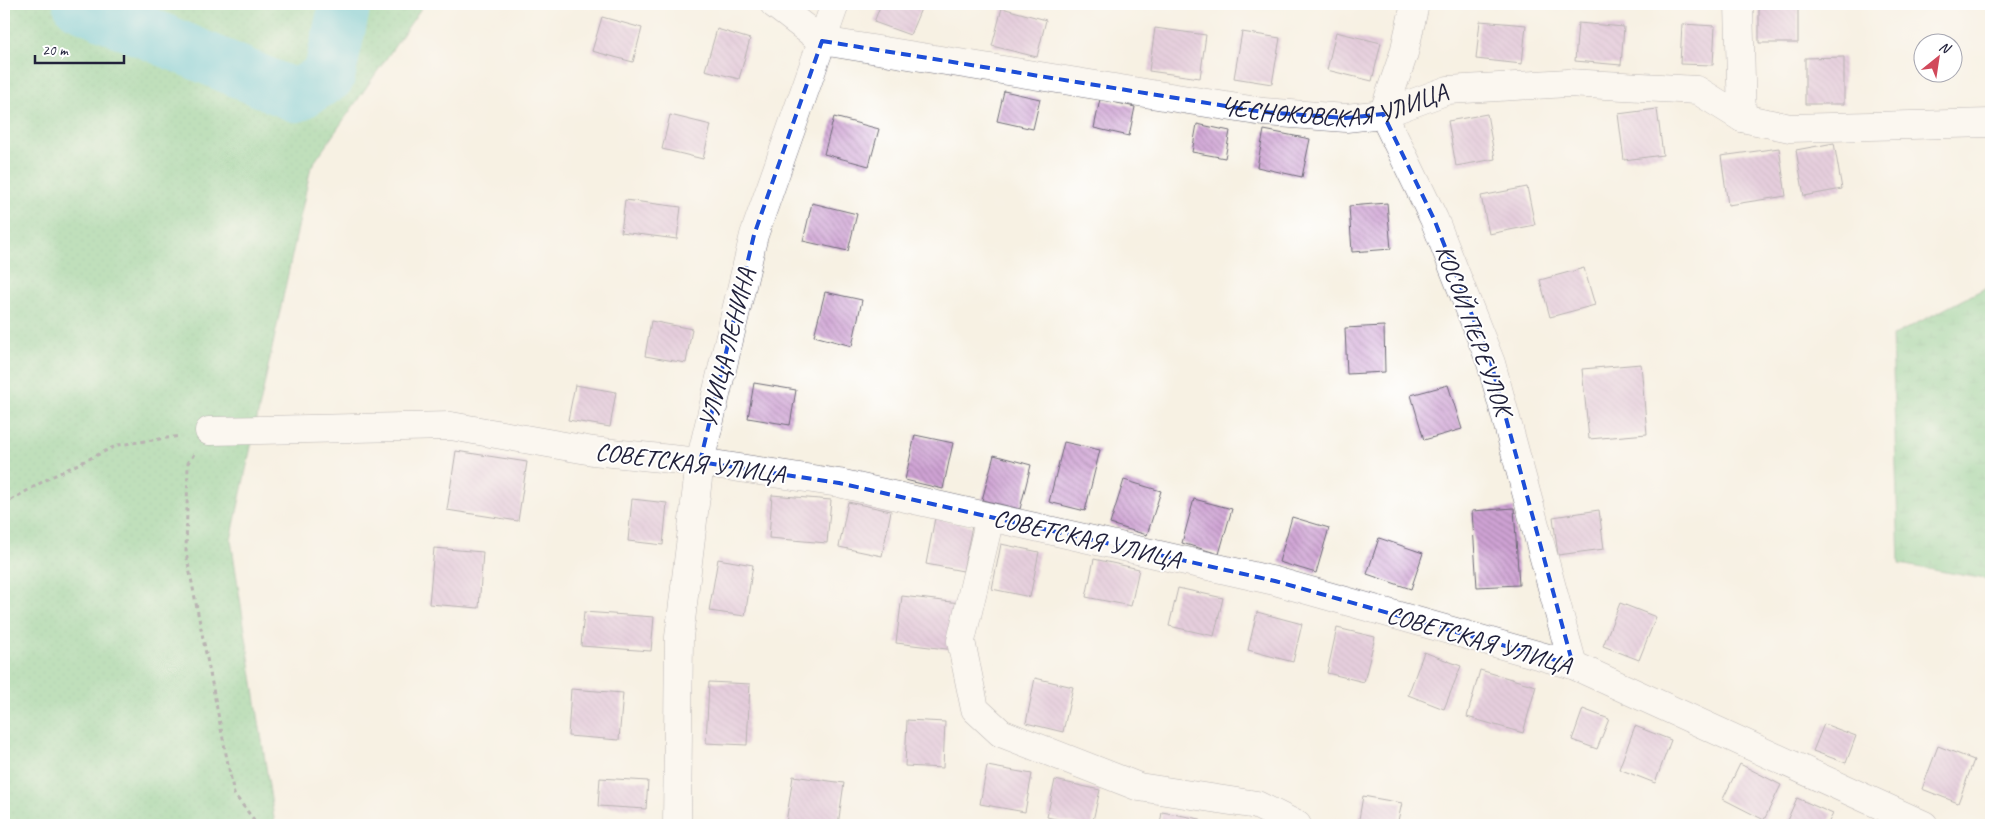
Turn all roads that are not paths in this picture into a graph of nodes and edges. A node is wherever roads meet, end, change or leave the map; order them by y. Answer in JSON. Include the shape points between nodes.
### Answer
{"nodes":[{"id":1,"x":774,"y":4,"type":"edge"},
{"id":2,"x":835,"y":4,"type":"edge"},
{"id":3,"x":1415,"y":4,"type":"edge"},
{"id":4,"x":1739,"y":4,"type":"edge"},
{"id":5,"x":822,"y":41,"type":"junction"},
{"id":6,"x":1383,"y":114,"type":"junction"},
{"id":7,"x":1742,"y":118,"type":"junction"},
{"id":8,"x":1991,"y":123,"type":"edge"},
{"id":9,"x":210,"y":431,"type":"road end"},
{"id":10,"x":700,"y":462,"type":"junction"},
{"id":11,"x":990,"y":518,"type":"junction"},
{"id":12,"x":1573,"y":665,"type":"junction"},
{"id":13,"x":677,"y":825,"type":"edge"},
{"id":14,"x":1297,"y":825,"type":"edge"},
{"id":15,"x":1924,"y":825,"type":"edge"}],
"edges":[{"from":1,"to":5,"type":"street","name":"ЧЕСНОКОВСКАЯ УЛИЦА"},
{"from":2,"to":5,"type":"street","name":"УЛИЦА ЛЕНИНА"},
{"from":3,"to":6,"type":"street","via":[[1404,53]]},
{"from":4,"to":7,"type":"street"},
{"from":5,"to":6,"type":"street","name":"ЧЕСНОКОВСКАЯ УЛИЦА","via":[[1263,112],[1346,118]]},
{"from":5,"to":10,"type":"street","name":"УЛИЦА ЛЕНИНА","via":[[754,235]]},
{"from":6,"to":7,"type":"street","name":"ЧЕСНОКОВСКАЯ УЛИЦА","via":[[1448,90],[1568,83],[1697,90]]},
{"from":6,"to":12,"type":"street","name":"КОСОЙ ПЕРЕУЛОК","via":[[1434,219],[1491,363]]},
{"from":7,"to":8,"type":"street","name":"ЧЕСНОКОВСКАЯ УЛИЦА","via":[[1790,128]]},
{"from":9,"to":10,"type":"street","name":"СОВЕТСКАЯ УЛИЦА","via":[[451,426],[593,451]]},
{"from":10,"to":11,"type":"street","name":"СОВЕТСКАЯ УЛИЦА","via":[[839,483]]},
{"from":10,"to":13,"type":"street","name":"УЛИЦА ЛЕНИНА","via":[[679,637]]},
{"from":11,"to":12,"type":"street","name":"СОВЕТСКАЯ УЛИЦА","via":[[1274,581]]},
{"from":11,"to":14,"type":"street","via":[[961,641],[975,709],[1001,733],[1139,786],[1257,805]]},
{"from":12,"to":15,"type":"street","name":"СОВЕТСКАЯ УЛИЦА"}]}
